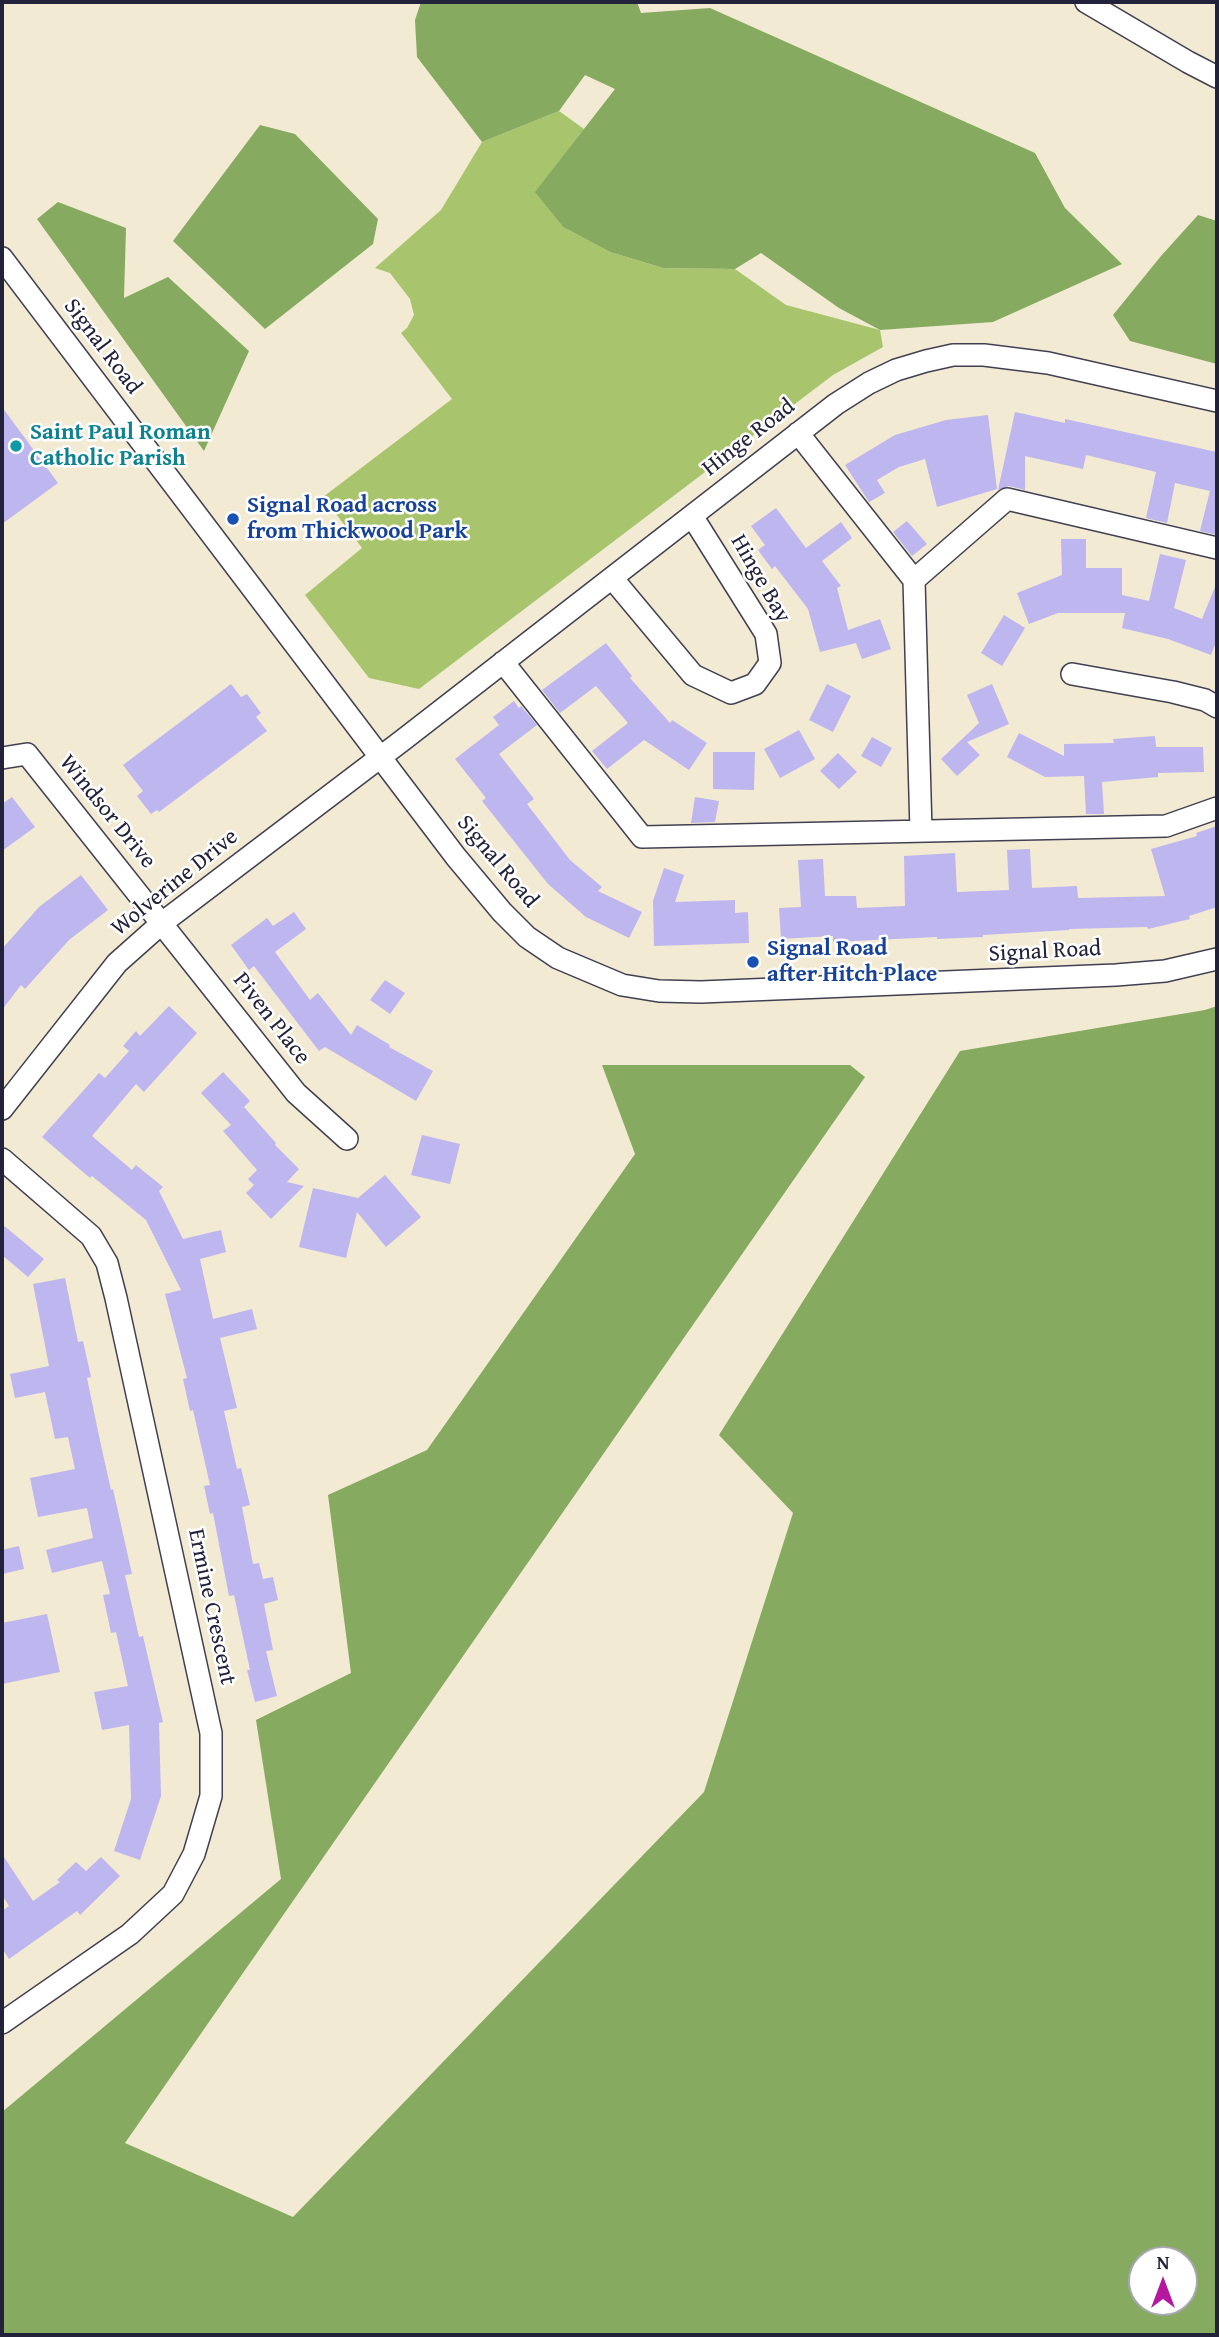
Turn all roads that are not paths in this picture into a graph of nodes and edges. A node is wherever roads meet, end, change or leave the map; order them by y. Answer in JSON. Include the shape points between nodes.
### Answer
{"nodes":[{"id":1,"x":1086,"y":2,"type":"edge"},
{"id":2,"x":1217,"y":76,"type":"edge"},
{"id":3,"x":2,"y":258,"type":"edge"},
{"id":4,"x":1217,"y":401,"type":"edge"},
{"id":5,"x":798,"y":433,"type":"junction"},
{"id":6,"x":692,"y":516,"type":"junction"},
{"id":7,"x":1217,"y":548,"type":"edge"},
{"id":8,"x":612,"y":578,"type":"junction"},
{"id":9,"x":914,"y":580,"type":"junction"},
{"id":10,"x":503,"y":662,"type":"junction"},
{"id":11,"x":1072,"y":674,"type":"dead end"},
{"id":12,"x":1217,"y":707,"type":"edge"},
{"id":13,"x":380,"y":757,"type":"junction"},
{"id":14,"x":2,"y":758,"type":"edge"},
{"id":15,"x":1217,"y":808,"type":"edge"},
{"id":16,"x":921,"y":831,"type":"junction"},
{"id":17,"x":162,"y":923,"type":"junction"},
{"id":18,"x":1217,"y":959,"type":"edge"},
{"id":19,"x":2,"y":1109,"type":"edge"},
{"id":20,"x":347,"y":1139,"type":"dead end"},
{"id":21,"x":2,"y":1159,"type":"edge"},
{"id":22,"x":2,"y":2023,"type":"edge"}],
"edges":[{"from":1,"to":2,"type":"street"},
{"from":3,"to":13,"type":"street","name":"Signal Road"},
{"from":4,"to":5,"type":"street","name":"Hinge Road","via":[[1023,359],[953,355],[869,383]]},
{"from":5,"to":6,"type":"street","name":"Hinge Road"},
{"from":5,"to":9,"type":"street"},
{"from":6,"to":8,"type":"street","name":"Hinge Road"},
{"from":6,"to":8,"type":"street","name":"Hinge Bay","via":[[766,634],[769,663],[755,684],[731,693],[693,676]]},
{"from":7,"to":9,"type":"street","via":[[1007,499]]},
{"from":8,"to":10,"type":"street","name":"Hinge Road"},
{"from":9,"to":16,"type":"street"},
{"from":10,"to":13,"type":"street","name":"Hinge Road"},
{"from":10,"to":16,"type":"street","via":[[642,837]]},
{"from":11,"to":12,"type":"street","via":[[1173,692]]},
{"from":13,"to":17,"type":"street","name":"Wolverine Drive"},
{"from":13,"to":18,"type":"street","name":"Signal Road","via":[[480,887],[527,937],[558,958],[622,985],[701,992],[1049,978],[1165,971]]},
{"from":14,"to":17,"type":"street","name":"Windsor Drive","via":[[27,754]]},
{"from":15,"to":16,"type":"street","via":[[1166,826]]},
{"from":17,"to":19,"type":"street","name":"Wolverine Drive","via":[[117,963]]},
{"from":17,"to":20,"type":"street","name":"Piven Place","via":[[296,1093]]},
{"from":21,"to":22,"type":"street","name":"Ermine Crescent","via":[[91,1236],[107,1263],[211,1733],[211,1796],[194,1854],[173,1895],[130,1934]]}]}
